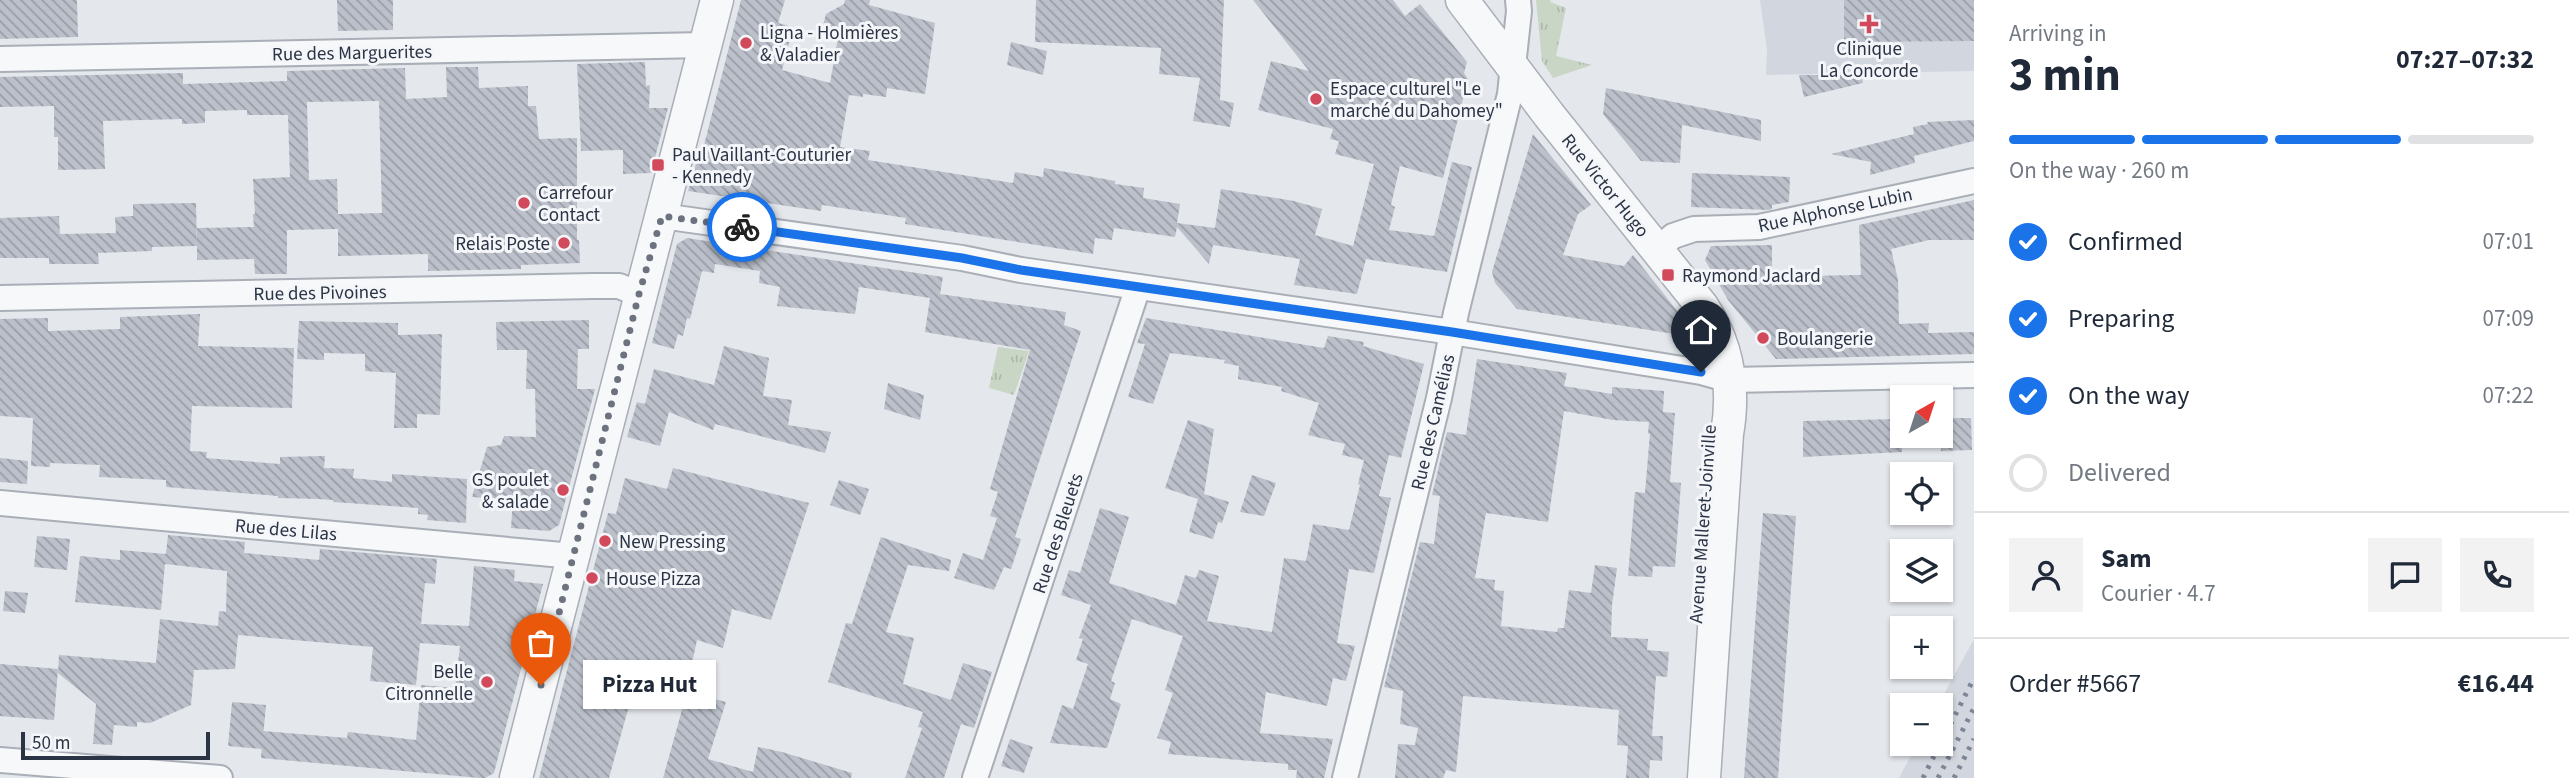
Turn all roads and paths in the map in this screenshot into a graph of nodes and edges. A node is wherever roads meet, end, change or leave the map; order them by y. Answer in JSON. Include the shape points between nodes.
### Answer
{"nodes":[{"id":1,"x":717,"y":0,"type":"edge"},
{"id":2,"x":1462,"y":0,"type":"edge"},
{"id":3,"x":1518,"y":0,"type":"edge"},
{"id":4,"x":705,"y":46,"type":"junction"},
{"id":5,"x":0,"y":59,"type":"edge"},
{"id":6,"x":1513,"y":66,"type":"junction"},
{"id":7,"x":1974,"y":181,"type":"edge"},
{"id":8,"x":662,"y":216,"type":"junction"},
{"id":9,"x":1658,"y":248,"type":"junction"},
{"id":10,"x":1138,"y":288,"type":"junction"},
{"id":11,"x":639,"y":294,"type":"junction"},
{"id":12,"x":0,"y":298,"type":"edge"},
{"id":13,"x":1452,"y":332,"type":"junction"},
{"id":14,"x":1974,"y":375,"type":"edge"},
{"id":15,"x":1730,"y":380,"type":"junction"},
{"id":16,"x":0,"y":503,"type":"edge"},
{"id":17,"x":573,"y":556,"type":"junction"},
{"id":18,"x":0,"y":760,"type":"edge"},
{"id":19,"x":220,"y":778,"type":"edge"},
{"id":20,"x":516,"y":778,"type":"edge"},
{"id":21,"x":975,"y":778,"type":"edge"},
{"id":22,"x":1345,"y":778,"type":"edge"},
{"id":23,"x":1685,"y":778,"type":"edge"},
{"id":24,"x":1704,"y":778,"type":"edge"}],
"edges":[{"from":1,"to":4,"type":"street"},
{"from":2,"to":6,"type":"street","name":"Rue Victor Hugo"},
{"from":3,"to":6,"type":"street","name":"Rue des Camélias"},
{"from":4,"to":5,"type":"street","name":"Rue des Marguerites"},
{"from":4,"to":8,"type":"street"},
{"from":6,"to":9,"type":"street","name":"Rue Victor Hugo"},
{"from":6,"to":13,"type":"street","name":"Rue des Camélias"},
{"from":7,"to":9,"type":"street","name":"Rue Alphonse Lubin","via":[[1759,226],[1694,229],[1673,236]]},
{"from":8,"to":10,"type":"street"},
{"from":8,"to":11,"type":"street"},
{"from":9,"to":15,"type":"street","name":"Rue Victor Hugo","via":[[1714,323]]},
{"from":10,"to":13,"type":"street"},
{"from":10,"to":21,"type":"street","name":"Rue des Bleuets"},
{"from":11,"to":12,"type":"street","name":"Rue des Pivoines","via":[[619,286],[593,286]]},
{"from":11,"to":17,"type":"street"},
{"from":13,"to":15,"type":"street"},
{"from":13,"to":22,"type":"street","name":"Rue des Camélias","via":[[1440,398]]},
{"from":14,"to":15,"type":"street"},
{"from":15,"to":23,"type":"street","name":"Avenue Malleret-Joinville","via":[[1708,415]]},
{"from":15,"to":24,"type":"street","name":"Avenue Malleret-Joinville"},
{"from":16,"to":17,"type":"street","name":"Rue des Lilas"},
{"from":17,"to":20,"type":"street"},
{"from":18,"to":19,"type":"street"}]}
